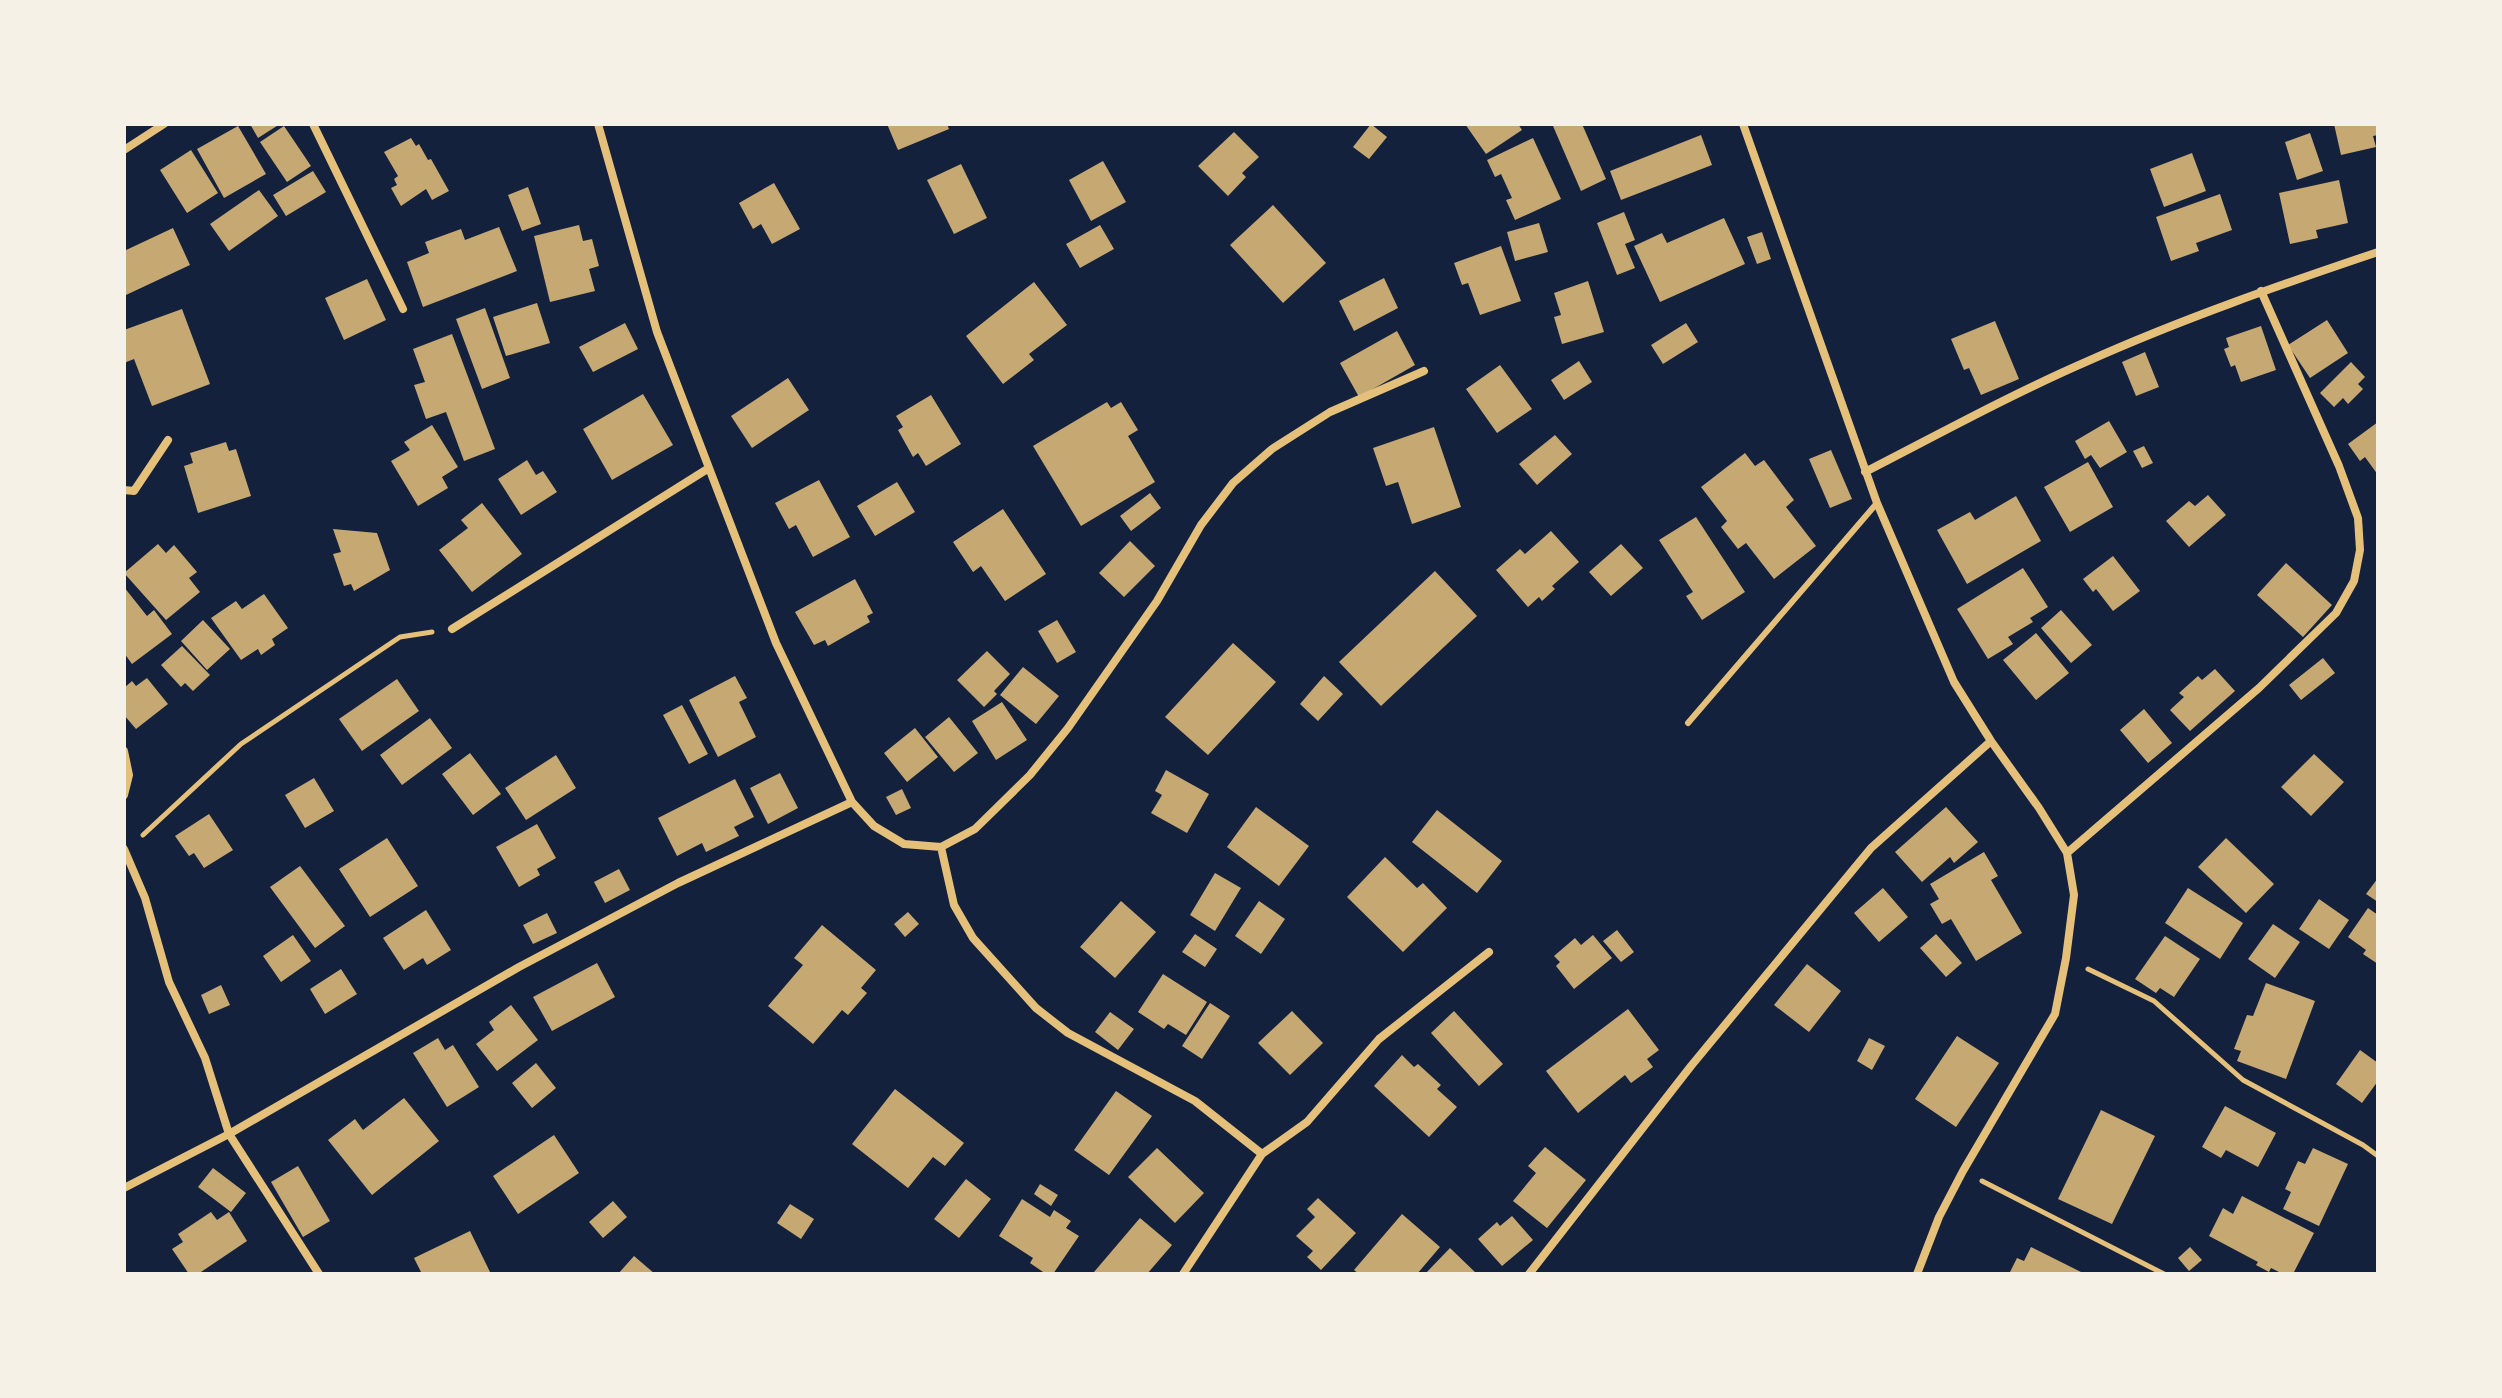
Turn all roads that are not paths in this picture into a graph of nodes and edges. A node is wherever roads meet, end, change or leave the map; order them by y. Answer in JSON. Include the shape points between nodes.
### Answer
{"nodes":[{"id":1,"x":164,"y":124,"type":"edge"},
{"id":2,"x":313,"y":124,"type":"edge"},
{"id":3,"x":598,"y":124,"type":"edge"},
{"id":4,"x":1743,"y":124,"type":"edge"},
{"id":5,"x":124,"y":150,"type":"edge"},
{"id":6,"x":2378,"y":252,"type":"edge"},
{"id":7,"x":2261,"y":291,"type":"junction"},
{"id":8,"x":403,"y":309,"type":"dead end"},
{"id":9,"x":1424,"y":371,"type":"dead end"},
{"id":10,"x":168,"y":440,"type":"dead end"},
{"id":11,"x":709,"y":468,"type":"junction"},
{"id":12,"x":1865,"y":472,"type":"junction"},
{"id":13,"x":124,"y":490,"type":"edge"},
{"id":14,"x":1877,"y":503,"type":"junction"},
{"id":15,"x":452,"y":629,"type":"road end"},
{"id":16,"x":1688,"y":723,"type":"dead end"},
{"id":17,"x":1991,"y":741,"type":"junction"},
{"id":18,"x":124,"y":751,"type":"edge"},
{"id":19,"x":124,"y":795,"type":"edge"},
{"id":20,"x":852,"y":802,"type":"junction"},
{"id":21,"x":941,"y":847,"type":"junction"},
{"id":22,"x":124,"y":851,"type":"edge"},
{"id":23,"x":2067,"y":853,"type":"junction"},
{"id":24,"x":1489,"y":952,"type":"dead end"},
{"id":25,"x":229,"y":1134,"type":"junction"},
{"id":26,"x":1262,"y":1154,"type":"junction"},
{"id":27,"x":124,"y":1188,"type":"edge"},
{"id":28,"x":319,"y":1274,"type":"edge"},
{"id":29,"x":1183,"y":1274,"type":"edge"},
{"id":30,"x":1529,"y":1274,"type":"edge"},
{"id":31,"x":1917,"y":1274,"type":"edge"}],
"edges":[{"from":1,"to":5,"type":"street"},
{"from":2,"to":8,"type":"street"},
{"from":3,"to":11,"type":"street","via":[[657,332]]},
{"from":4,"to":12,"type":"street"},
{"from":6,"to":7,"type":"street"},
{"from":7,"to":12,"type":"street","via":[[2090,360]]},
{"from":7,"to":23,"type":"street","via":[[2358,518],[2360,550],[2354,581],[2336,613],[2259,688]]},
{"from":9,"to":21,"type":"street","via":[[1330,412],[1272,449],[1233,483],[1201,525],[1157,601],[1030,775],[975,829]]},
{"from":10,"to":13,"type":"street","via":[[134,491]]},
{"from":11,"to":15,"type":"street"},
{"from":11,"to":20,"type":"street","via":[[776,643]]},
{"from":12,"to":14,"type":"street"},
{"from":14,"to":16,"type":"lane"},
{"from":14,"to":17,"type":"street","via":[[1954,682]]},
{"from":17,"to":23,"type":"street"},
{"from":17,"to":30,"type":"street","via":[[1871,848]]},
{"from":18,"to":19,"type":"street","via":[[129,775]]},
{"from":20,"to":21,"type":"street","via":[[874,826],[904,844]]},
{"from":20,"to":25,"type":"street","via":[[678,883],[519,967]]},
{"from":21,"to":26,"type":"street","via":[[954,905],[973,938],[1036,1008],[1068,1033],[1195,1101]]},
{"from":22,"to":25,"type":"street"},
{"from":23,"to":31,"type":"street","via":[[2074,895],[2055,1014],[1963,1171]]},
{"from":24,"to":26,"type":"street","via":[[1379,1039],[1307,1122]]},
{"from":25,"to":27,"type":"street"},
{"from":25,"to":28,"type":"street"},
{"from":26,"to":29,"type":"street"}]}
